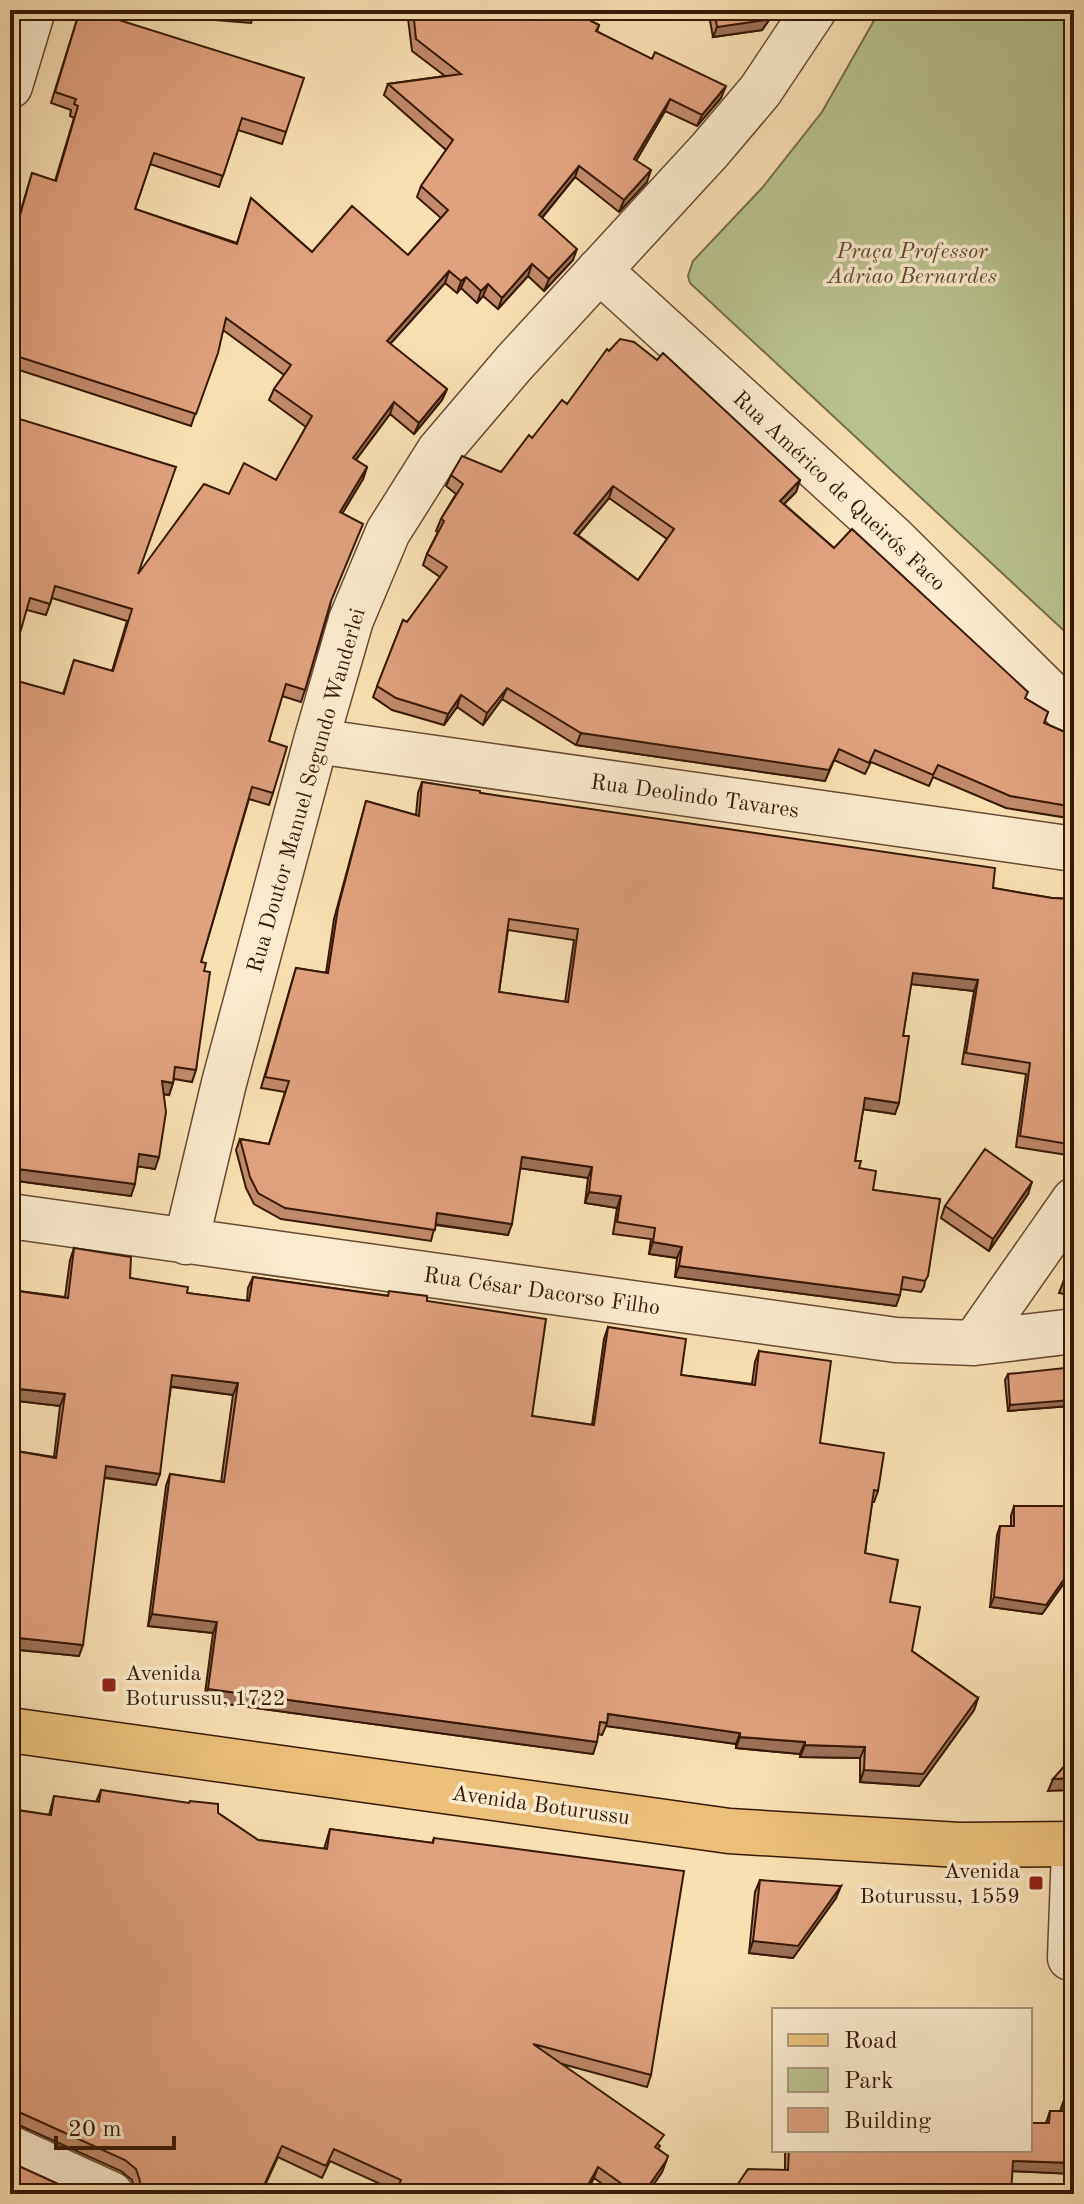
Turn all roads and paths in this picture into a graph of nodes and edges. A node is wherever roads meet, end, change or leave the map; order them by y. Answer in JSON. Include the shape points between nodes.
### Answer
{"nodes":[{"id":1,"x":33,"y":10,"type":"edge"},
{"id":2,"x":814,"y":10,"type":"edge"},
{"id":3,"x":10,"y":86,"type":"edge"},
{"id":4,"x":599,"y":270,"type":"junction"},
{"id":5,"x":1074,"y":717,"type":"edge"},
{"id":6,"x":316,"y":741,"type":"junction"},
{"id":7,"x":1074,"y":849,"type":"edge"},
{"id":8,"x":1074,"y":1200,"type":"edge"},
{"id":9,"x":10,"y":1216,"type":"edge"},
{"id":10,"x":186,"y":1242,"type":"junction"},
{"id":11,"x":1074,"y":1331,"type":"edge"},
{"id":12,"x":974,"y":1343,"type":"junction"},
{"id":13,"x":10,"y":1730,"type":"edge"},
{"id":14,"x":1074,"y":1847,"type":"edge"},
{"id":15,"x":1070,"y":1958,"type":"dead end"},
{"id":16,"x":10,"y":2148,"type":"edge"},
{"id":17,"x":111,"y":2194,"type":"edge"}],
"edges":[{"from":1,"to":3,"type":"street"},
{"from":2,"to":4,"type":"street","name":"Rua Doutor Manuel Segundo Wanderlei","via":[[760,91]]},
{"from":4,"to":5,"type":"street","name":"Rua Américo de Queirós Faco","via":[[892,537]]},
{"from":4,"to":6,"type":"street","name":"Rua Doutor Manuel Segundo Wanderlei","via":[[439,451],[388,532],[351,620]]},
{"from":6,"to":7,"type":"street","name":"Rua Deolindo Tavares"},
{"from":6,"to":10,"type":"street","name":"Rua Doutor Manuel Segundo Wanderlei"},
{"from":8,"to":12,"type":"street"},
{"from":9,"to":10,"type":"street","name":"Rua César Dacorso Filho"},
{"from":10,"to":12,"type":"street","name":"Rua César Dacorso Filho","via":[[896,1340]]},
{"from":11,"to":12,"type":"street","name":"Rua César Dacorso Filho"},
{"from":13,"to":14,"type":"main road","name":"Avenida Boturussu","via":[[729,1831]]},
{"from":14,"to":15,"type":"street"},
{"from":16,"to":17,"type":"street"}]}
